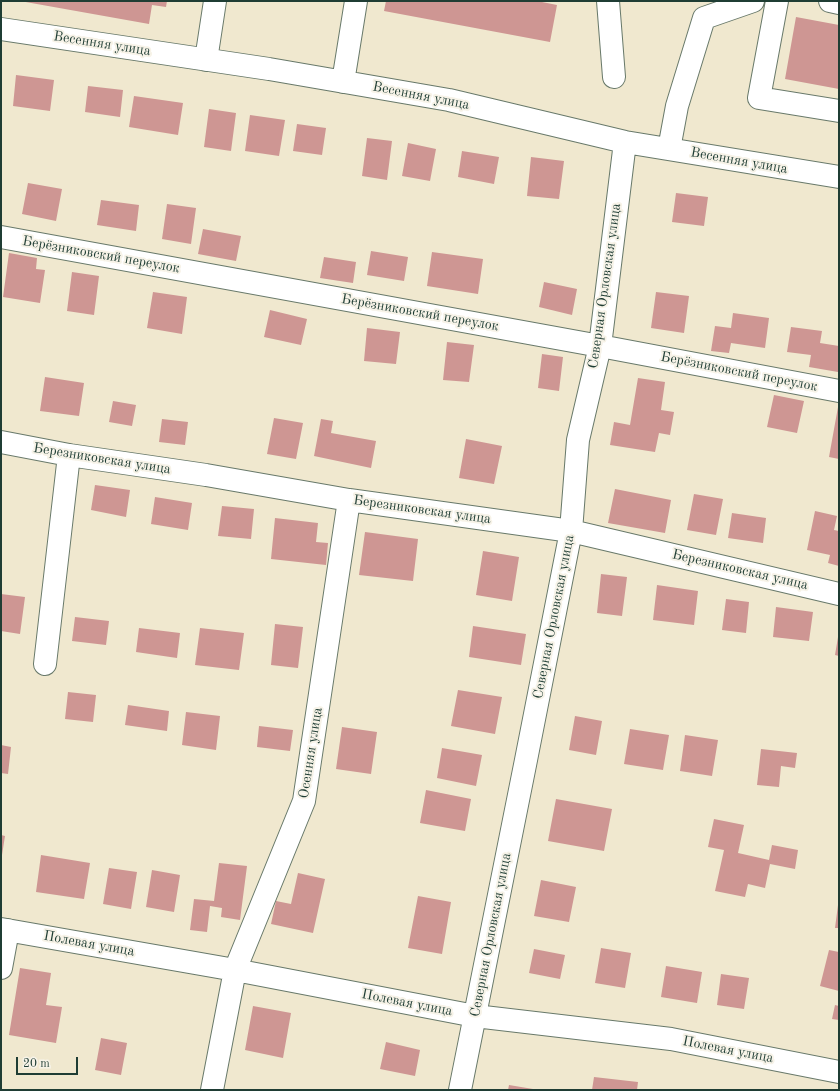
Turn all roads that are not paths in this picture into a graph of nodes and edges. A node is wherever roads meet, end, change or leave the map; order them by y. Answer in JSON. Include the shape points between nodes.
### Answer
{"nodes":[{"id":1,"x":215,"y":1,"type":"edge"},
{"id":2,"x":356,"y":1,"type":"edge"},
{"id":3,"x":608,"y":1,"type":"edge"},
{"id":4,"x":753,"y":1,"type":"edge"},
{"id":5,"x":777,"y":1,"type":"edge"},
{"id":6,"x":830,"y":1,"type":"edge"},
{"id":7,"x":839,"y":2,"type":"edge"},
{"id":8,"x":1,"y":29,"type":"edge"},
{"id":9,"x":206,"y":60,"type":"junction"},
{"id":10,"x":614,"y":78,"type":"dead end"},
{"id":11,"x":343,"y":82,"type":"junction"},
{"id":12,"x":839,"y":111,"type":"edge"},
{"id":13,"x":625,"y":142,"type":"junction"},
{"id":14,"x":669,"y":149,"type":"junction"},
{"id":15,"x":839,"y":177,"type":"edge"},
{"id":16,"x":1,"y":237,"type":"edge"},
{"id":17,"x":600,"y":346,"type":"junction"},
{"id":18,"x":839,"y":391,"type":"edge"},
{"id":19,"x":1,"y":442,"type":"edge"},
{"id":20,"x":69,"y":455,"type":"junction"},
{"id":21,"x":349,"y":500,"type":"junction"},
{"id":22,"x":571,"y":531,"type":"junction"},
{"id":23,"x":839,"y":594,"type":"edge"},
{"id":24,"x":45,"y":664,"type":"dead end"},
{"id":25,"x":5,"y":929,"type":"edge"},
{"id":26,"x":1,"y":968,"type":"edge"},
{"id":27,"x":235,"y":970,"type":"junction"},
{"id":28,"x":475,"y":1016,"type":"junction"},
{"id":29,"x":839,"y":1072,"type":"edge"},
{"id":30,"x":212,"y":1090,"type":"edge"},
{"id":31,"x":460,"y":1090,"type":"edge"}],
"edges":[{"from":1,"to":9,"type":"street"},
{"from":2,"to":11,"type":"street"},
{"from":3,"to":10,"type":"street"},
{"from":4,"to":14,"type":"street","via":[[704,18],[677,106]]},
{"from":5,"to":12,"type":"street","via":[[759,98]]},
{"from":6,"to":7,"type":"street"},
{"from":8,"to":9,"type":"street","name":"Весенняя улица"},
{"from":9,"to":11,"type":"street","name":"Весенняя улица"},
{"from":11,"to":13,"type":"street","name":"Весенняя улица","via":[[449,100]]},
{"from":13,"to":14,"type":"street","name":"Весенняя улица"},
{"from":13,"to":17,"type":"street","name":"Северная Орловская улица"},
{"from":14,"to":15,"type":"street","name":"Весенняя улица"},
{"from":16,"to":17,"type":"street","name":"Берёзниковский переулок"},
{"from":17,"to":18,"type":"street","name":"Берёзниковский переулок"},
{"from":17,"to":22,"type":"street","name":"Северная Орловская улица","via":[[578,440]]},
{"from":19,"to":20,"type":"street","name":"Березниковская улица"},
{"from":20,"to":21,"type":"street","name":"Березниковская улица"},
{"from":20,"to":24,"type":"street"},
{"from":21,"to":22,"type":"street","name":"Березниковская улица"},
{"from":21,"to":27,"type":"street","name":"Осенняя улица","via":[[304,801]]},
{"from":22,"to":23,"type":"street","name":"Березниковская улица"},
{"from":22,"to":28,"type":"street","name":"Северная Орловская улица"},
{"from":25,"to":26,"type":"street"},
{"from":25,"to":27,"type":"street","name":"Полевая улица"},
{"from":27,"to":28,"type":"street","name":"Полевая улица"},
{"from":27,"to":30,"type":"street","name":"Осенняя улица"},
{"from":28,"to":29,"type":"street","name":"Полевая улица","via":[[671,1039]]},
{"from":28,"to":31,"type":"street","name":"Северная Орловская улица"}]}
